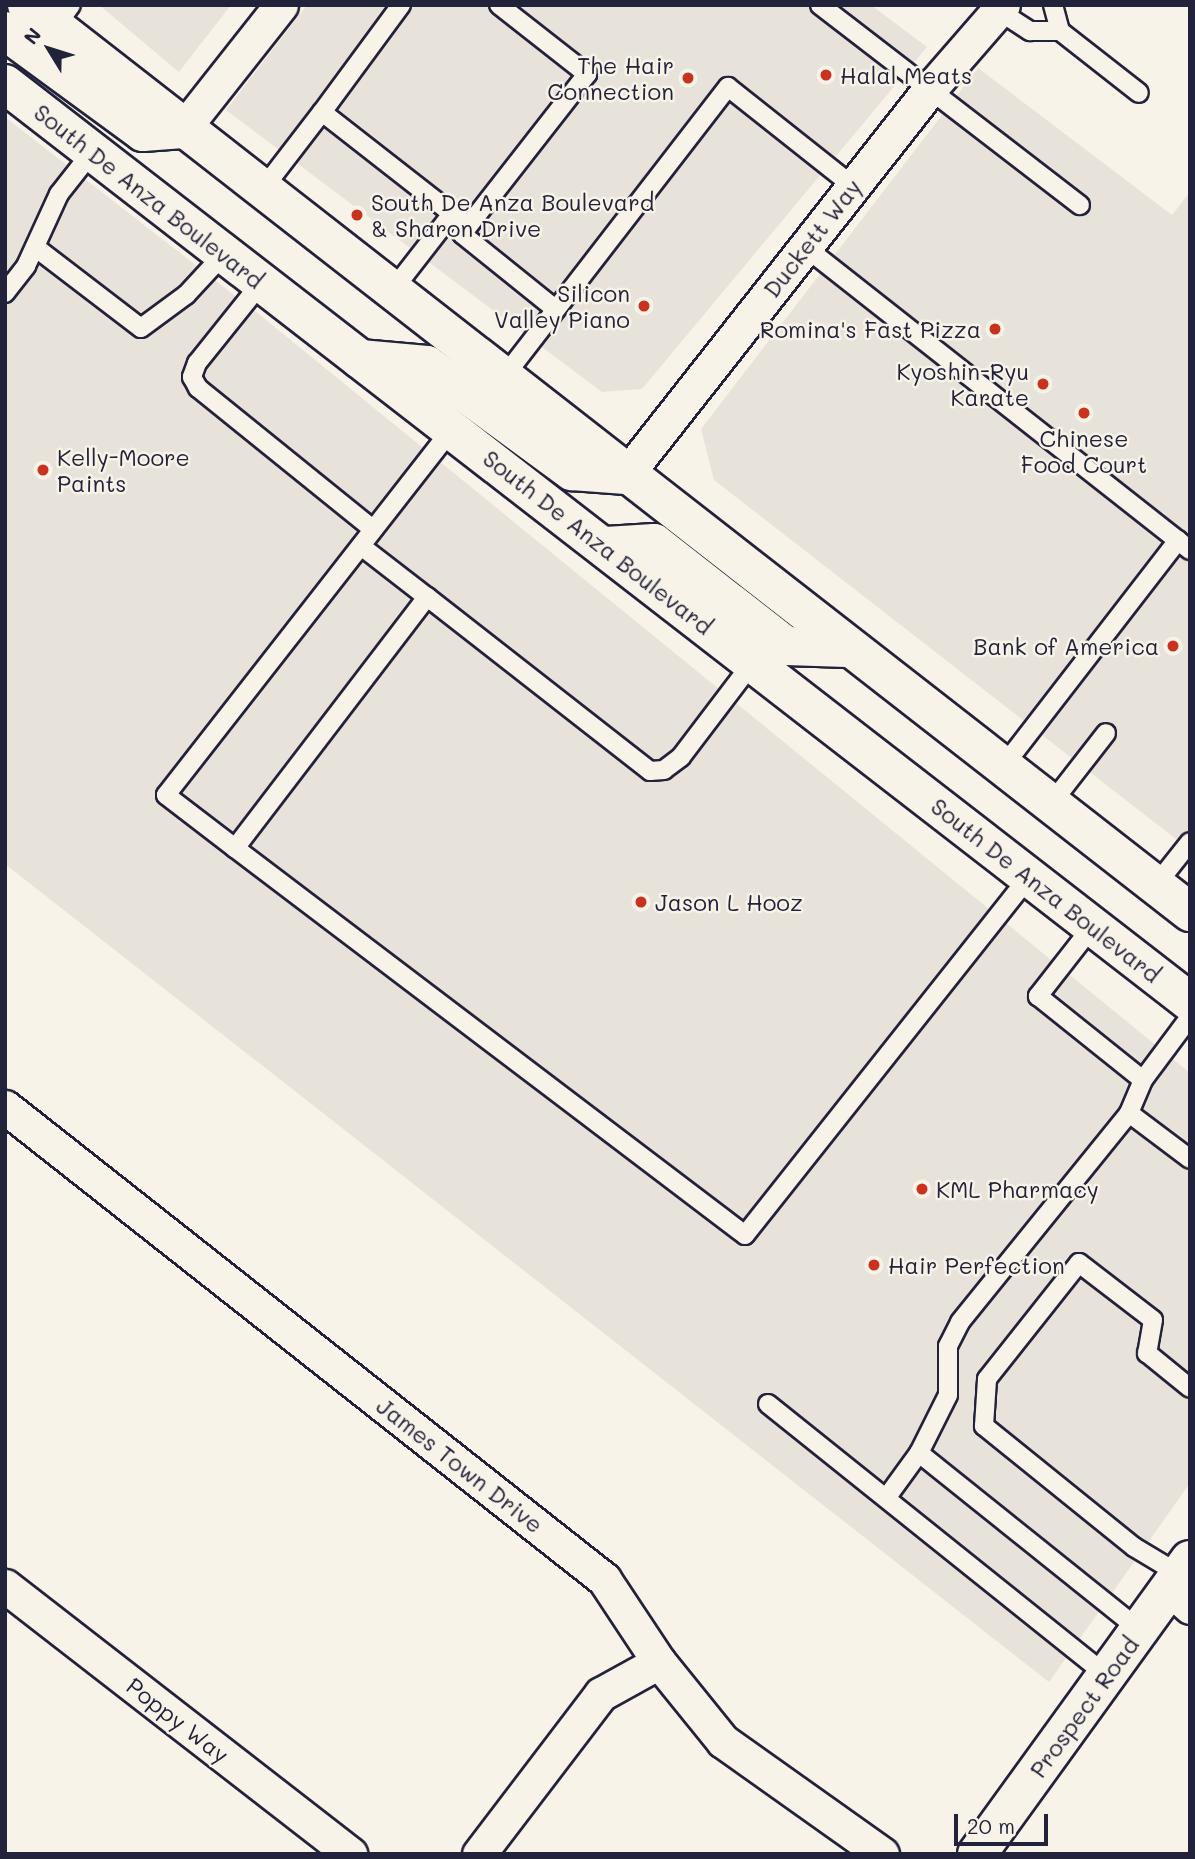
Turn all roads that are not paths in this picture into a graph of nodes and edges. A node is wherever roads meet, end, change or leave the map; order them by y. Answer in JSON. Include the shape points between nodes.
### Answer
{"nodes":[{"id":1,"x":281,"y":5,"type":"edge"},
{"id":2,"x":401,"y":5,"type":"edge"},
{"id":3,"x":499,"y":5,"type":"edge"},
{"id":4,"x":820,"y":5,"type":"edge"},
{"id":5,"x":1053,"y":5,"type":"edge"},
{"id":6,"x":1001,"y":8,"type":"edge"},
{"id":7,"x":51,"y":13,"type":"edge"},
{"id":8,"x":1060,"y":31,"type":"junction"},
{"id":9,"x":5,"y":32,"type":"edge"},
{"id":10,"x":5,"y":84,"type":"edge"},
{"id":11,"x":930,"y":89,"type":"junction"},
{"id":12,"x":1139,"y":93,"type":"dead end"},
{"id":13,"x":322,"y":112,"type":"junction"},
{"id":14,"x":183,"y":129,"type":"junction"},
{"id":15,"x":92,"y":152,"type":"junction"},
{"id":16,"x":853,"y":186,"type":"junction"},
{"id":17,"x":262,"y":190,"type":"junction"},
{"id":18,"x":1080,"y":205,"type":"dead end"},
{"id":19,"x":452,"y":214,"type":"junction"},
{"id":20,"x":468,"y":226,"type":"junction"},
{"id":21,"x":35,"y":247,"type":"junction"},
{"id":22,"x":805,"y":247,"type":"junction"},
{"id":23,"x":224,"y":254,"type":"junction"},
{"id":24,"x":262,"y":282,"type":"junction"},
{"id":25,"x":5,"y":292,"type":"edge"},
{"id":26,"x":392,"y":292,"type":"junction"},
{"id":27,"x":554,"y":307,"type":"junction"},
{"id":28,"x":360,"y":359,"type":"junction"},
{"id":29,"x":503,"y":378,"type":"junction"},
{"id":30,"x":452,"y":429,"type":"junction"},
{"id":31,"x":626,"y":475,"type":"junction"},
{"id":32,"x":373,"y":529,"type":"junction"},
{"id":33,"x":1184,"y":545,"type":"edge"},
{"id":34,"x":360,"y":546,"type":"junction"},
{"id":35,"x":606,"y":546,"type":"junction"},
{"id":36,"x":427,"y":597,"type":"junction"},
{"id":37,"x":848,"y":648,"type":"junction"},
{"id":38,"x":753,"y":662,"type":"junction"},
{"id":39,"x":1106,"y":733,"type":"dead end"},
{"id":40,"x":1002,"y":768,"type":"junction"},
{"id":41,"x":1050,"y":805,"type":"junction"},
{"id":42,"x":1190,"y":842,"type":"edge"},
{"id":43,"x":235,"y":849,"type":"junction"},
{"id":44,"x":1028,"y":878,"type":"junction"},
{"id":45,"x":1155,"y":886,"type":"junction"},
{"id":46,"x":1190,"y":912,"type":"edge"},
{"id":47,"x":1092,"y":927,"type":"junction"},
{"id":48,"x":1190,"y":1002,"type":"edge"},
{"id":49,"x":1190,"y":1017,"type":"edge"},
{"id":50,"x":1143,"y":1080,"type":"junction"},
{"id":51,"x":5,"y":1107,"type":"edge"},
{"id":52,"x":1129,"y":1113,"type":"junction"},
{"id":53,"x":1190,"y":1159,"type":"edge"},
{"id":54,"x":1190,"y":1388,"type":"edge"},
{"id":55,"x":768,"y":1404,"type":"dead end"},
{"id":56,"x":919,"y":1453,"type":"junction"},
{"id":57,"x":887,"y":1497,"type":"junction"},
{"id":58,"x":1182,"y":1582,"type":"edge"},
{"id":59,"x":5,"y":1586,"type":"edge"},
{"id":60,"x":1140,"y":1630,"type":"junction"},
{"id":61,"x":659,"y":1662,"type":"junction"},
{"id":62,"x":1107,"y":1675,"type":"junction"},
{"id":63,"x":350,"y":1854,"type":"edge"},
{"id":64,"x":479,"y":1854,"type":"edge"},
{"id":65,"x":881,"y":1854,"type":"edge"},
{"id":66,"x":977,"y":1854,"type":"edge"}],
"edges":[{"from":1,"to":14,"type":"street"},
{"from":2,"to":13,"type":"lane"},
{"from":3,"to":20,"type":"lane","via":[[587,74]]},
{"from":4,"to":11,"type":"lane"},
{"from":5,"to":8,"type":"lane"},
{"from":6,"to":8,"type":"lane","via":[[1030,31]]},
{"from":6,"to":11,"type":"street","name":"Duckett Way"},
{"from":7,"to":14,"type":"main road"},
{"from":8,"to":12,"type":"lane"},
{"from":9,"to":14,"type":"main road","via":[[143,132]]},
{"from":10,"to":15,"type":"main road","name":"South De Anza Boulevard"},
{"from":11,"to":16,"type":"street","name":"Duckett Way"},
{"from":11,"to":18,"type":"lane"},
{"from":13,"to":17,"type":"lane"},
{"from":13,"to":19,"type":"lane"},
{"from":14,"to":17,"type":"main road"},
{"from":15,"to":21,"type":"lane","via":[[59,194]]},
{"from":15,"to":23,"type":"main road","name":"South De Anza Boulevard"},
{"from":16,"to":22,"type":"street","name":"Duckett Way"},
{"from":16,"to":27,"type":"lane","via":[[728,87]]},
{"from":17,"to":26,"type":"main road"},
{"from":19,"to":20,"type":"lane"},
{"from":19,"to":26,"type":"lane"},
{"from":20,"to":27,"type":"lane","via":[[462,234]]},
{"from":21,"to":23,"type":"lane","via":[[141,328],[186,295]]},
{"from":21,"to":25,"type":"lane"},
{"from":22,"to":31,"type":"street","name":"Duckett Way"},
{"from":22,"to":33,"type":"lane"},
{"from":23,"to":24,"type":"main road","name":"South De Anza Boulevard"},
{"from":24,"to":28,"type":"main road","name":"South De Anza Boulevard"},
{"from":24,"to":32,"type":"lane","via":[[197,363],[192,377],[198,388]]},
{"from":26,"to":29,"type":"main road"},
{"from":27,"to":29,"type":"lane"},
{"from":28,"to":30,"type":"main road","name":"South De Anza Boulevard"},
{"from":28,"to":31,"type":"main road","via":[[427,365],[572,471]]},
{"from":29,"to":31,"type":"main road"},
{"from":30,"to":32,"type":"lane"},
{"from":30,"to":35,"type":"main road","name":"South De Anza Boulevard"},
{"from":31,"to":37,"type":"main road"},
{"from":32,"to":34,"type":"lane"},
{"from":33,"to":40,"type":"lane"},
{"from":34,"to":36,"type":"lane"},
{"from":34,"to":43,"type":"lane","via":[[166,795]]},
{"from":35,"to":37,"type":"main road","via":[[654,543],[786,646]]},
{"from":35,"to":38,"type":"main road","name":"South De Anza Boulevard"},
{"from":36,"to":38,"type":"lane","via":[[650,771],[664,770],[681,757]]},
{"from":36,"to":43,"type":"lane"},
{"from":37,"to":40,"type":"main road"},
{"from":38,"to":44,"type":"main road","name":"South De Anza Boulevard"},
{"from":39,"to":41,"type":"lane"},
{"from":40,"to":41,"type":"main road"},
{"from":41,"to":45,"type":"main road"},
{"from":42,"to":45,"type":"lane"},
{"from":43,"to":44,"type":"lane","via":[[745,1235]]},
{"from":44,"to":47,"type":"main road","name":"South De Anza Boulevard"},
{"from":45,"to":46,"type":"main road"},
{"from":47,"to":48,"type":"main road","name":"South De Anza Boulevard"},
{"from":47,"to":50,"type":"lane","via":[[1038,996]]},
{"from":49,"to":50,"type":"lane"},
{"from":50,"to":52,"type":"lane"},
{"from":51,"to":61,"type":"street","name":"James Town Drive","via":[[604,1579]]},
{"from":52,"to":53,"type":"lane"},
{"from":52,"to":56,"type":"lane","via":[[960,1322],[948,1346],[948,1395]]},
{"from":54,"to":58,"type":"lane","via":[[1147,1353],[1153,1320],[1079,1263],[987,1379],[984,1426]]},
{"from":55,"to":57,"type":"lane"},
{"from":56,"to":57,"type":"lane"},
{"from":56,"to":60,"type":"lane"},
{"from":57,"to":62,"type":"lane"},
{"from":58,"to":60,"type":"main road","name":"Prospect Road"},
{"from":59,"to":63,"type":"street","name":"Poppy Way"},
{"from":60,"to":62,"type":"main road","name":"Prospect Road"},
{"from":61,"to":64,"type":"street","via":[[601,1694]]},
{"from":61,"to":65,"type":"street","name":"James Town Drive","via":[[723,1741]]},
{"from":62,"to":66,"type":"main road","name":"Prospect Road"}]}
